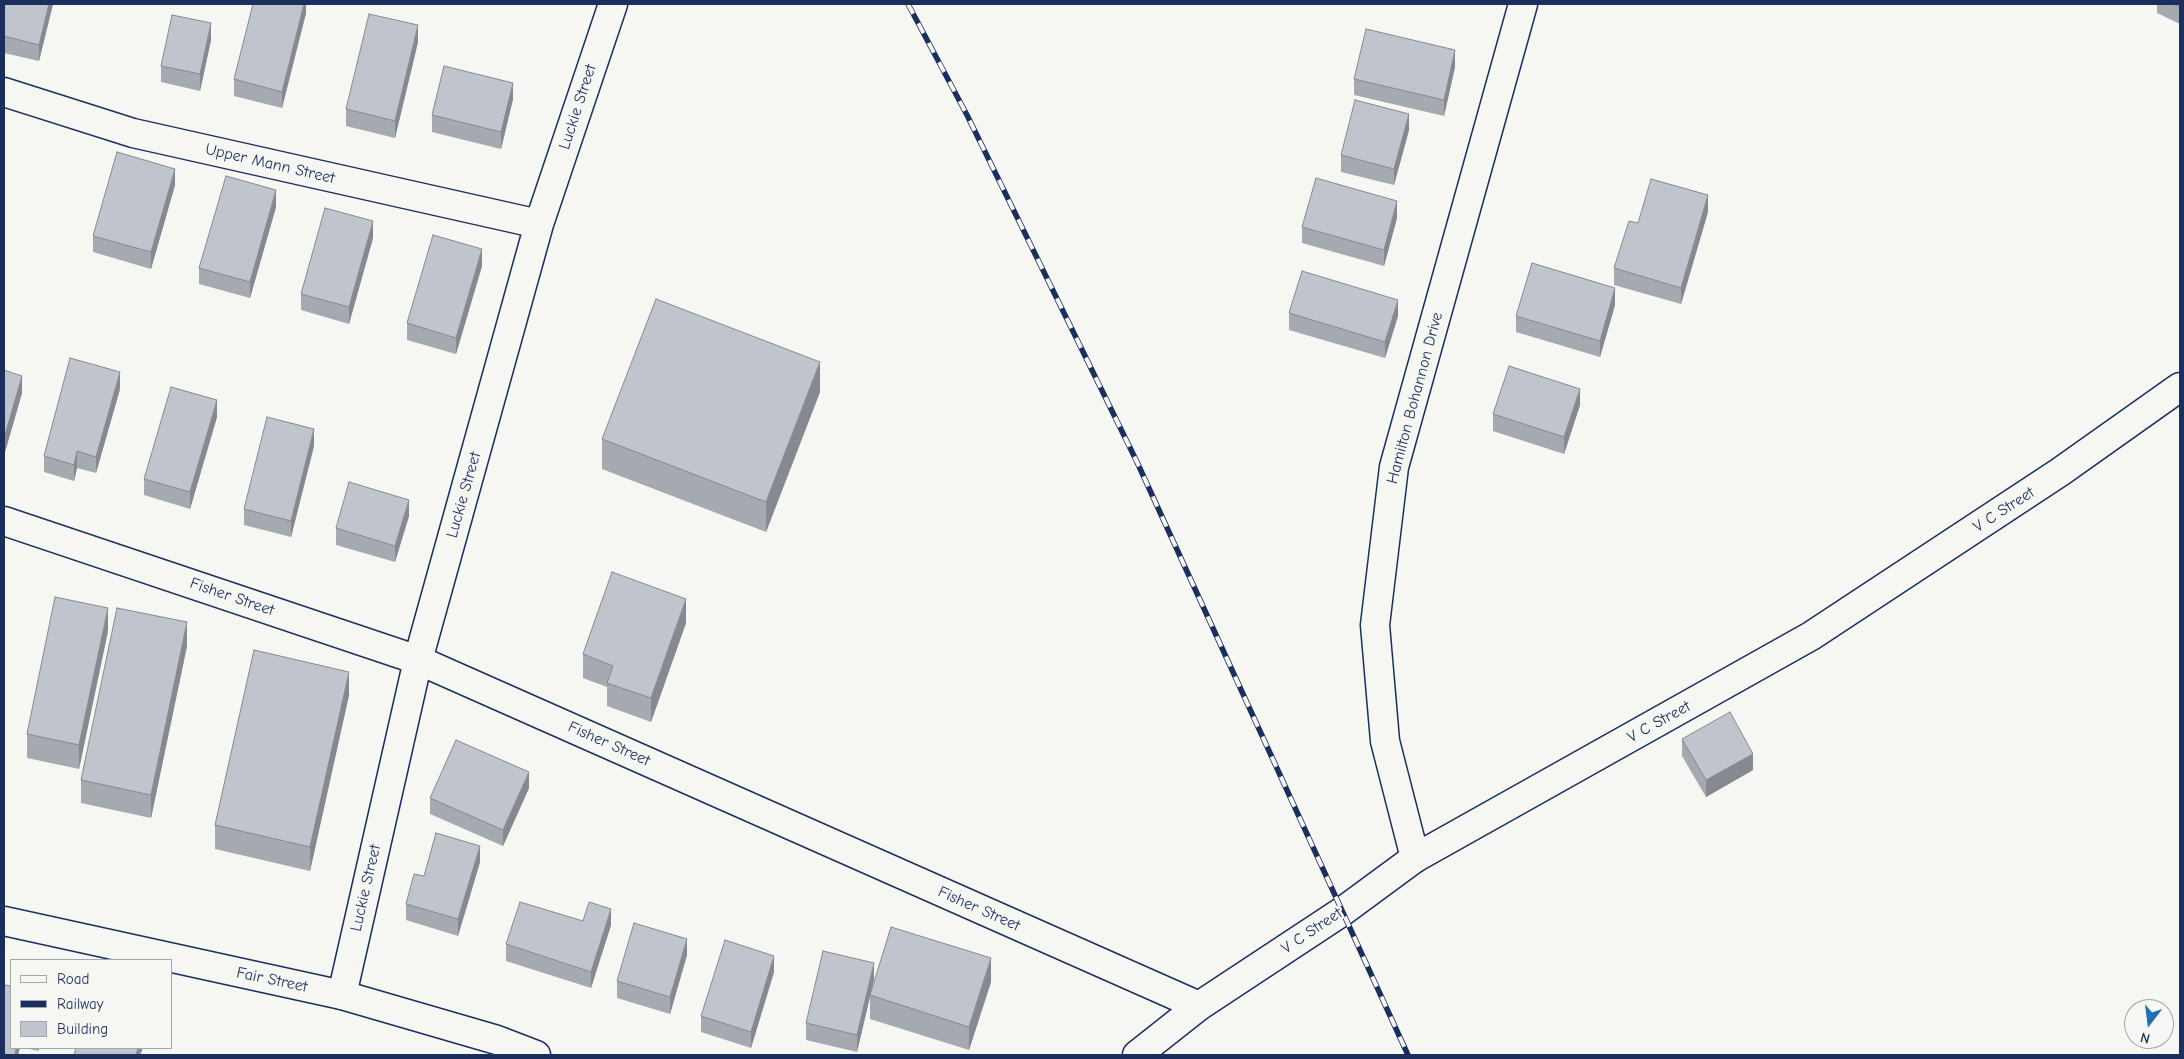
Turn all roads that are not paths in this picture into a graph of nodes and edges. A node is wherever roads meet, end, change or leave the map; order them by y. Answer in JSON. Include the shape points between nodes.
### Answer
{"nodes":[{"id":1,"x":613,"y":4,"type":"edge"},
{"id":2,"x":1523,"y":4,"type":"edge"},
{"id":3,"x":4,"y":92,"type":"edge"},
{"id":4,"x":539,"y":224,"type":"junction"},
{"id":5,"x":2180,"y":387,"type":"edge"},
{"id":6,"x":4,"y":521,"type":"edge"},
{"id":7,"x":418,"y":660,"type":"junction"},
{"id":8,"x":1415,"y":858,"type":"junction"},
{"id":9,"x":4,"y":921,"type":"edge"},
{"id":10,"x":342,"y":995,"type":"junction"},
{"id":11,"x":1199,"y":1006,"type":"junction"},
{"id":12,"x":494,"y":1048,"type":"edge"},
{"id":13,"x":536,"y":1055,"type":"edge"},
{"id":14,"x":1137,"y":1055,"type":"edge"}],
"edges":[{"from":1,"to":4,"type":"street","name":"Luckie Street"},
{"from":2,"to":8,"type":"street","name":"Hamilton Bohannon Drive","via":[[1392,477],[1375,624],[1385,741]]},
{"from":3,"to":4,"type":"street","name":"Upper Mann Street","via":[[133,133]]},
{"from":4,"to":7,"type":"street","name":"Luckie Street"},
{"from":5,"to":8,"type":"street","name":"V C Street","via":[[2060,472],[1811,636]]},
{"from":6,"to":7,"type":"street","name":"Fisher Street"},
{"from":7,"to":10,"type":"street","name":"Luckie Street"},
{"from":7,"to":11,"type":"street","name":"Fisher Street"},
{"from":8,"to":11,"type":"street","name":"V C Street","via":[[1343,911]]},
{"from":9,"to":10,"type":"street","name":"Fair Street"},
{"from":10,"to":12,"type":"street","name":"Fair Street"},
{"from":11,"to":14,"type":"street","name":"V C Street"},
{"from":12,"to":13,"type":"street","name":"Fair Street"}]}
